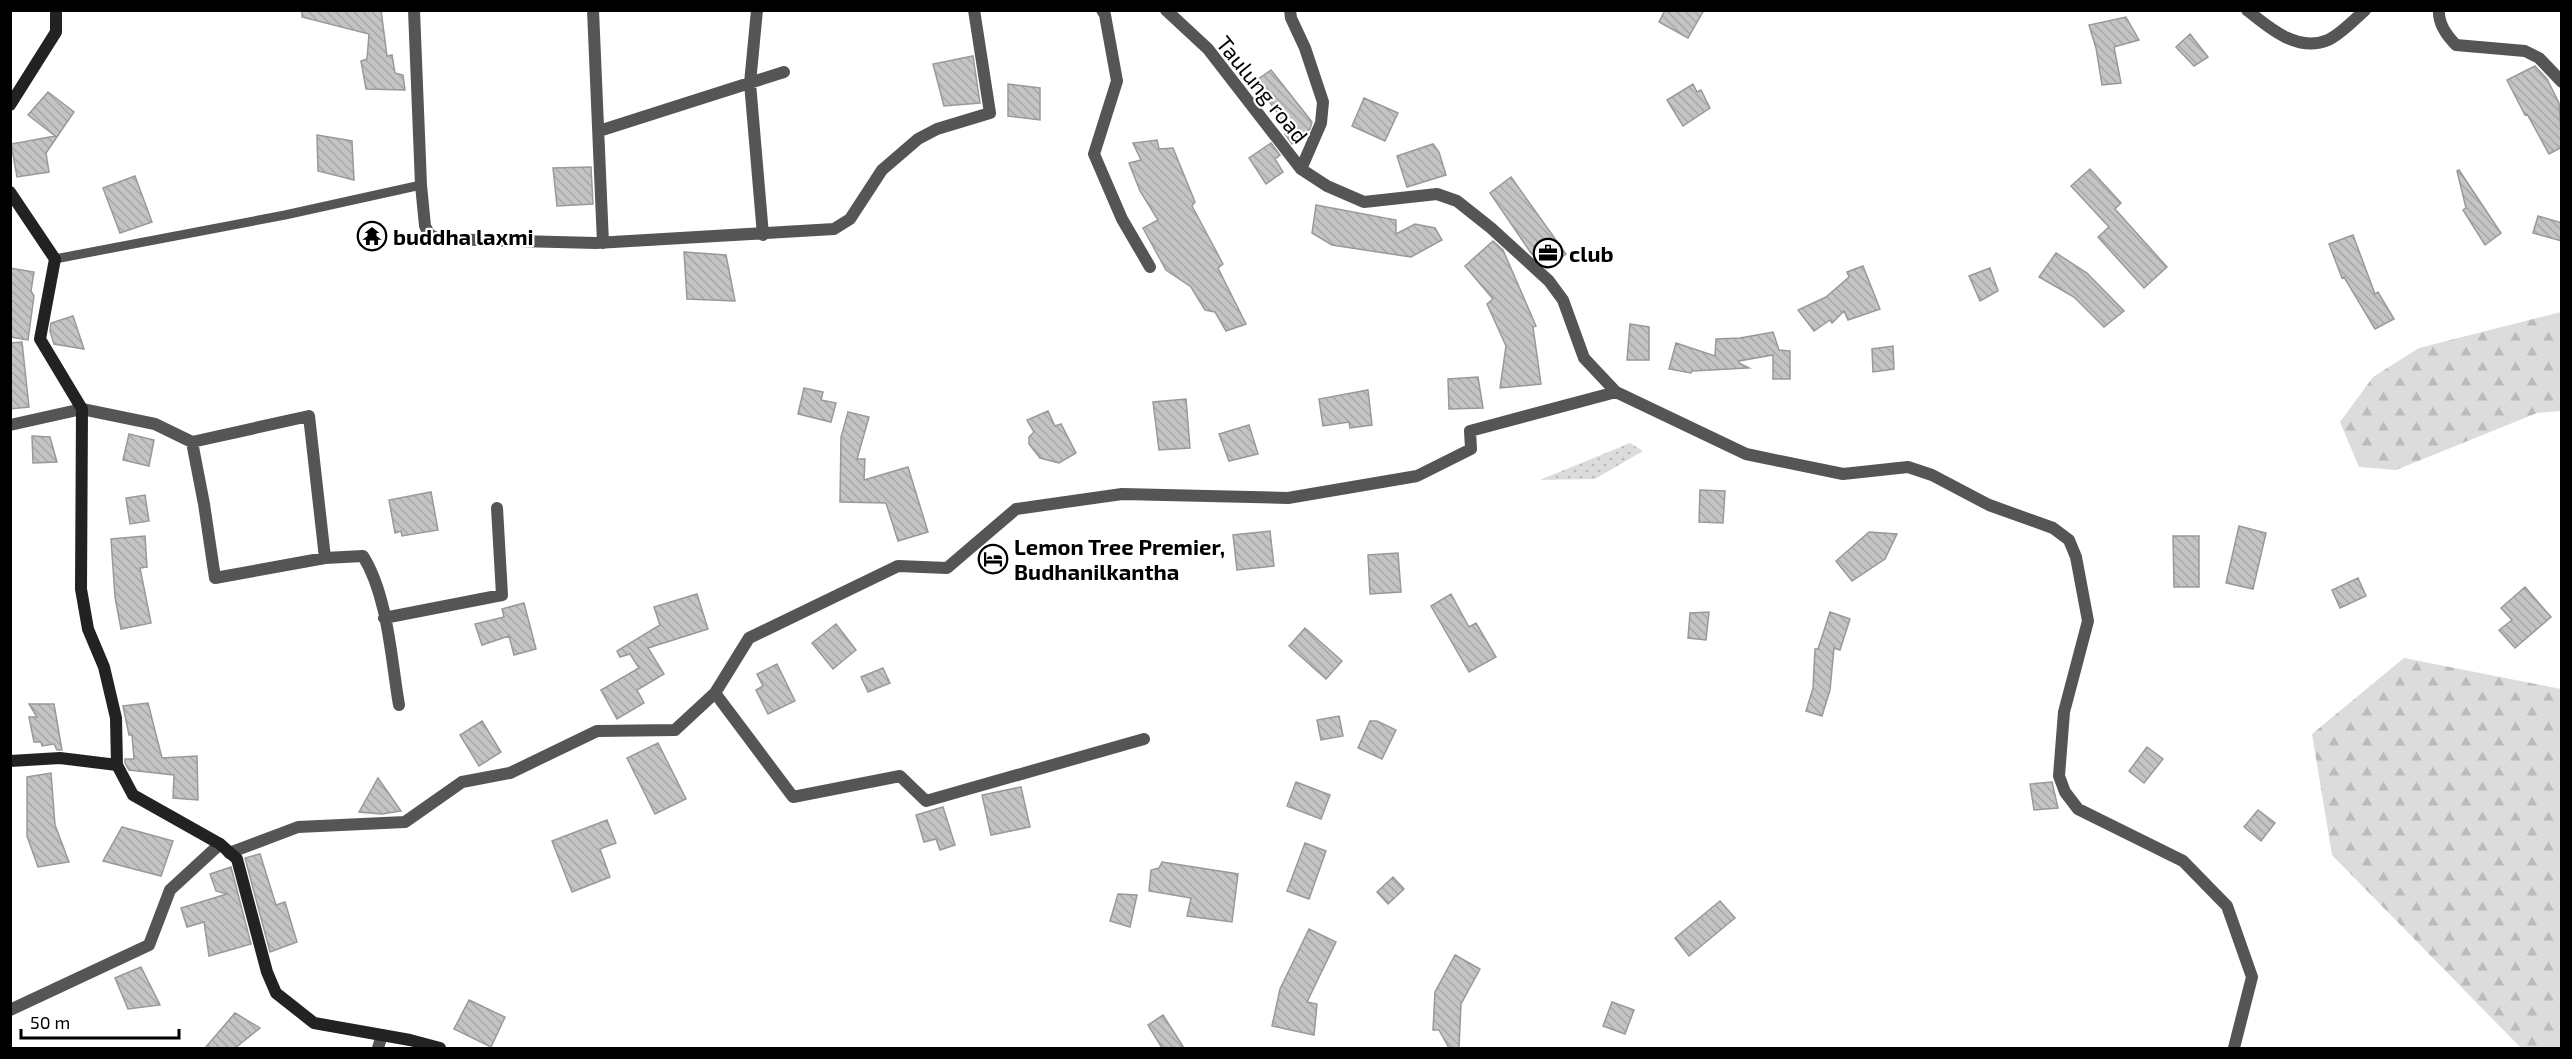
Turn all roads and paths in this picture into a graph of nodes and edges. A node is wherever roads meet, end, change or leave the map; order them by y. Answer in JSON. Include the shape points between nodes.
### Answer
{"nodes":[{"id":1,"x":56,"y":10,"type":"edge"},
{"id":2,"x":414,"y":10,"type":"edge"},
{"id":3,"x":594,"y":10,"type":"edge"},
{"id":4,"x":757,"y":10,"type":"edge"},
{"id":5,"x":974,"y":10,"type":"edge"},
{"id":6,"x":1102,"y":10,"type":"edge"},
{"id":7,"x":1166,"y":10,"type":"edge"},
{"id":8,"x":1290,"y":10,"type":"edge"},
{"id":9,"x":2247,"y":10,"type":"edge"},
{"id":10,"x":2365,"y":10,"type":"edge"},
{"id":11,"x":2439,"y":10,"type":"edge"},
{"id":12,"x":784,"y":72,"type":"dead end"},
{"id":13,"x":2562,"y":82,"type":"edge"},
{"id":14,"x":750,"y":83,"type":"junction"},
{"id":15,"x":10,"y":105,"type":"edge"},
{"id":16,"x":599,"y":131,"type":"junction"},
{"id":17,"x":1301,"y":170,"type":"junction"},
{"id":18,"x":421,"y":185,"type":"junction"},
{"id":19,"x":10,"y":192,"type":"edge"},
{"id":20,"x":763,"y":235,"type":"junction"},
{"id":21,"x":603,"y":243,"type":"junction"},
{"id":22,"x":55,"y":259,"type":"junction"},
{"id":23,"x":1150,"y":267,"type":"dead end"},
{"id":24,"x":1616,"y":392,"type":"junction"},
{"id":25,"x":82,"y":409,"type":"junction"},
{"id":26,"x":10,"y":425,"type":"edge"},
{"id":27,"x":192,"y":442,"type":"junction"},
{"id":28,"x":497,"y":508,"type":"dead end"},
{"id":29,"x":324,"y":558,"type":"junction"},
{"id":30,"x":384,"y":618,"type":"junction"},
{"id":31,"x":715,"y":693,"type":"junction"},
{"id":32,"x":399,"y":705,"type":"dead end"},
{"id":33,"x":1143,"y":739,"type":"dead end"},
{"id":34,"x":10,"y":761,"type":"edge"},
{"id":35,"x":117,"y":765,"type":"junction"},
{"id":36,"x":225,"y":848,"type":"junction"},
{"id":37,"x":10,"y":1010,"type":"edge"},
{"id":38,"x":382,"y":1035,"type":"junction"},
{"id":39,"x":378,"y":1048,"type":"edge"},
{"id":40,"x":440,"y":1048,"type":"edge"},
{"id":41,"x":2234,"y":1048,"type":"edge"}],
"edges":[{"from":1,"to":15,"type":"street","via":[[56,32]]},
{"from":2,"to":18,"type":"street"},
{"from":3,"to":16,"type":"street"},
{"from":4,"to":14,"type":"street"},
{"from":5,"to":20,"type":"street","via":[[990,113],[918,139],[882,170],[850,219],[834,229]]},
{"from":6,"to":23,"type":"street","via":[[1117,81],[1094,154],[1122,219]]},
{"from":7,"to":17,"type":"street","name":"Taulung road","via":[[1208,50]]},
{"from":8,"to":17,"type":"street","via":[[1323,102],[1321,123]]},
{"from":9,"to":10,"type":"street","via":[[2276,33],[2308,45],[2328,40]]},
{"from":11,"to":13,"type":"street","via":[[2438,18],[2456,45],[2525,51],[2540,58]]},
{"from":12,"to":14,"type":"street"},
{"from":14,"to":16,"type":"street"},
{"from":14,"to":20,"type":"street"},
{"from":16,"to":21,"type":"street"},
{"from":17,"to":24,"type":"street","via":[[1364,202],[1437,194],[1458,201],[1549,281],[1563,300],[1584,358]]},
{"from":18,"to":21,"type":"street","via":[[425,226],[438,239]]},
{"from":18,"to":22,"type":"lane"},
{"from":19,"to":22,"type":"street"},
{"from":20,"to":21,"type":"street"},
{"from":22,"to":25,"type":"street","via":[[40,339]]},
{"from":24,"to":31,"type":"street","via":[[1470,431],[1471,449],[1417,476],[1288,498],[1122,494],[1016,509],[948,568],[898,566],[749,638]]},
{"from":24,"to":41,"type":"street","via":[[1746,454],[1843,474],[1908,467],[1989,506],[2053,528],[2069,540],[2088,621],[2064,712],[2059,776],[2078,809],[2183,861],[2227,906],[2252,977]]},
{"from":25,"to":26,"type":"street"},
{"from":25,"to":27,"type":"street","via":[[155,424]]},
{"from":25,"to":35,"type":"street","via":[[81,589],[88,629],[104,667],[116,718]]},
{"from":27,"to":29,"type":"street","via":[[215,578]]},
{"from":27,"to":29,"type":"street","via":[[309,416]]},
{"from":28,"to":30,"type":"street","via":[[502,595]]},
{"from":29,"to":30,"type":"street","via":[[363,556]]},
{"from":30,"to":32,"type":"street"},
{"from":31,"to":33,"type":"street","via":[[793,797],[900,776],[926,801]]},
{"from":31,"to":36,"type":"street","via":[[675,730],[597,731],[510,773],[462,782],[405,822],[298,827]]},
{"from":34,"to":35,"type":"street","via":[[60,758]]},
{"from":35,"to":36,"type":"street","via":[[134,795]]},
{"from":36,"to":37,"type":"street","via":[[170,890],[149,945]]},
{"from":36,"to":38,"type":"street","via":[[237,859],[276,993],[314,1023]]},
{"from":38,"to":39,"type":"street"},
{"from":38,"to":40,"type":"street"}]}
